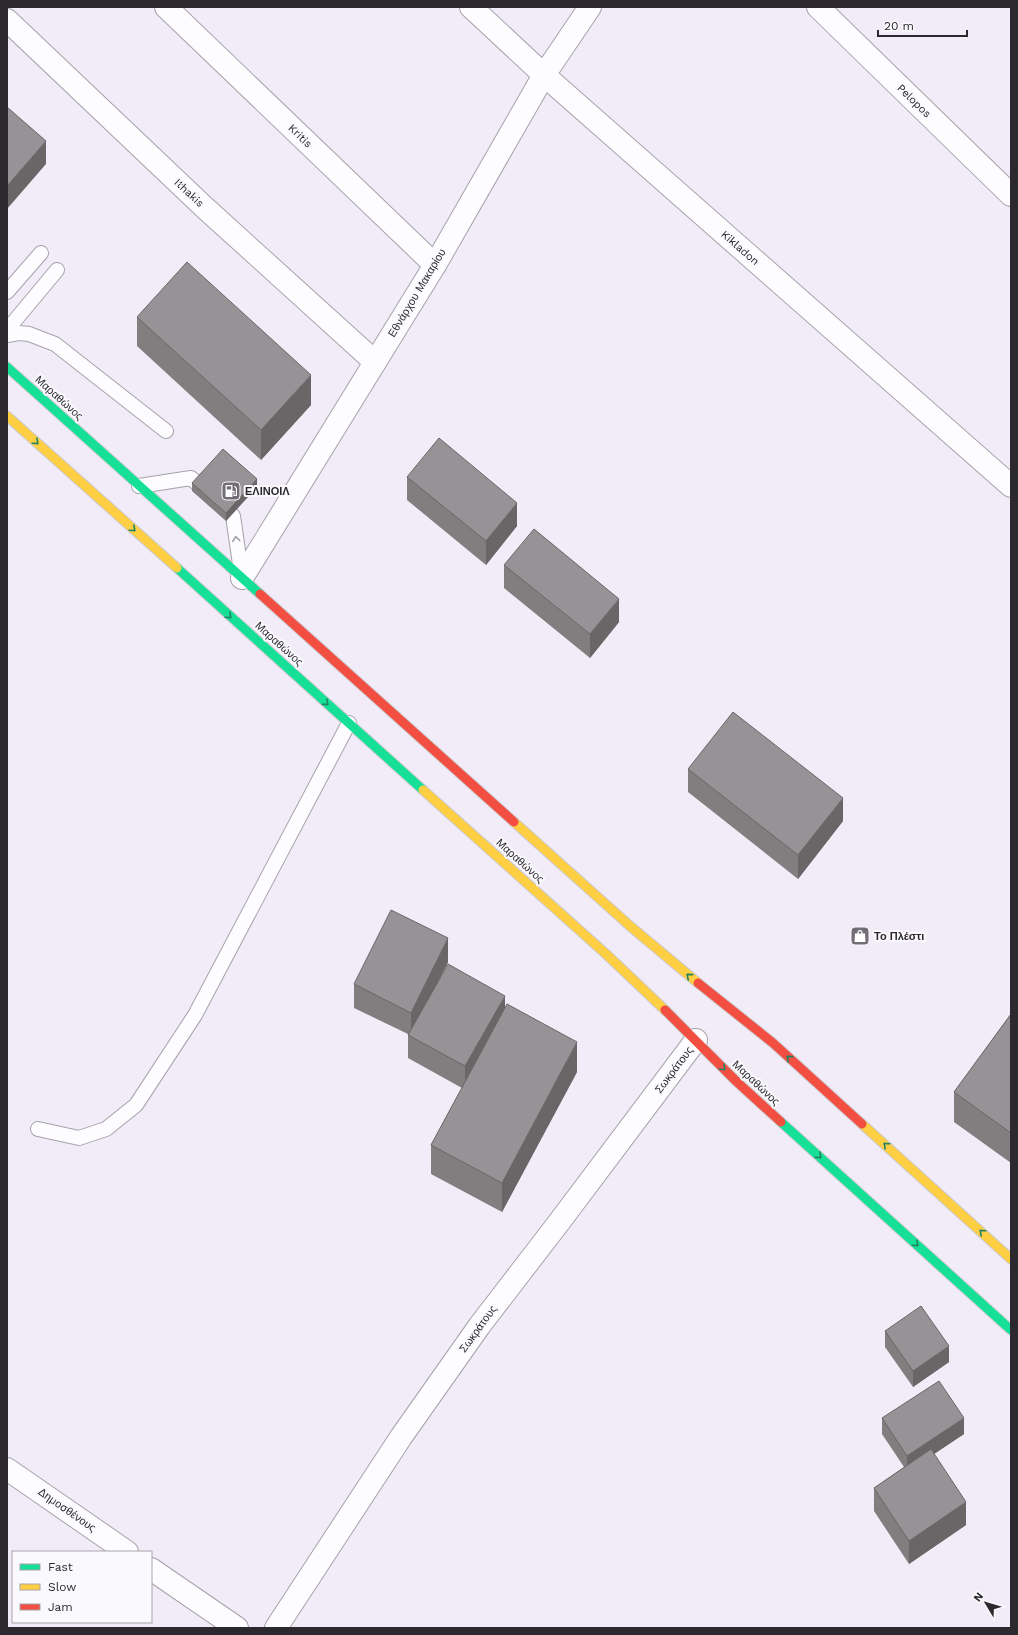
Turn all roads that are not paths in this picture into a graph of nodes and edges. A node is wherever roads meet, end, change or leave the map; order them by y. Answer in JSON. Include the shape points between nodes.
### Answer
{"nodes":[{"id":1,"x":166,"y":7,"type":"edge"},
{"id":2,"x":471,"y":7,"type":"edge"},
{"id":3,"x":590,"y":7,"type":"edge"},
{"id":4,"x":818,"y":7,"type":"edge"},
{"id":5,"x":7,"y":20,"type":"edge"},
{"id":6,"x":544,"y":76,"type":"junction"},
{"id":7,"x":1011,"y":195,"type":"edge"},
{"id":8,"x":41,"y":253,"type":"dead end"},
{"id":9,"x":435,"y":265,"type":"junction"},
{"id":10,"x":57,"y":270,"type":"dead end"},
{"id":11,"x":7,"y":292,"type":"edge"},
{"id":12,"x":7,"y":330,"type":"edge"},
{"id":13,"x":7,"y":335,"type":"edge"},
{"id":14,"x":376,"y":362,"type":"junction"},
{"id":15,"x":7,"y":367,"type":"edge"},
{"id":16,"x":7,"y":416,"type":"edge"},
{"id":17,"x":166,"y":431,"type":"dead end"},
{"id":18,"x":139,"y":486,"type":"junction"},
{"id":19,"x":1011,"y":486,"type":"edge"},
{"id":20,"x":242,"y":578,"type":"junction"},
{"id":21,"x":349,"y":723,"type":"junction"},
{"id":22,"x":696,"y":1040,"type":"junction"},
{"id":23,"x":38,"y":1129,"type":"dead end"},
{"id":24,"x":1011,"y":1258,"type":"edge"},
{"id":25,"x":1011,"y":1330,"type":"edge"},
{"id":26,"x":7,"y":1469,"type":"edge"},
{"id":27,"x":126,"y":1551,"type":"edge"},
{"id":28,"x":152,"y":1570,"type":"edge"},
{"id":29,"x":237,"y":1628,"type":"edge"},
{"id":30,"x":276,"y":1628,"type":"edge"}],
"edges":[{"from":1,"to":9,"type":"street","name":"Kritis"},
{"from":2,"to":6,"type":"street","name":"Kikladon"},
{"from":3,"to":6,"type":"street","name":"Εθνάρχου Μακαρίου"},
{"from":4,"to":7,"type":"street","name":"Pelopos"},
{"from":5,"to":14,"type":"street","name":"Ithakis","via":[[204,207]]},
{"from":6,"to":9,"type":"street","name":"Εθνάρχου Μακαρίου"},
{"from":6,"to":19,"type":"street","name":"Kikladon"},
{"from":8,"to":11,"type":"lane"},
{"from":9,"to":14,"type":"street","name":"Εθνάρχου Μακαρίου"},
{"from":10,"to":12,"type":"lane"},
{"from":13,"to":17,"type":"lane","via":[[29,334],[55,344]]},
{"from":14,"to":20,"type":"street","name":"Εθνάρχου Μακαρίου"},
{"from":15,"to":18,"type":"main road","name":"Μαραθώνος"},
{"from":16,"to":21,"type":"main road","name":"Μαραθώνος","one_way":true},
{"from":18,"to":20,"type":"main road","name":"Μαραθώνος"},
{"from":20,"to":18,"type":"lane","one_way":true,"via":[[233,516],[191,478]]},
{"from":24,"to":20,"type":"main road","name":"Μαραθώνος","one_way":true,"via":[[773,1043],[722,1004],[630,926]]},
{"from":21,"to":22,"type":"main road","name":"Μαραθώνος","via":[[600,949]]},
{"from":21,"to":23,"type":"lane","via":[[195,1015],[136,1105],[106,1129],[79,1138]]},
{"from":22,"to":25,"type":"main road","name":"Μαραθώνος","one_way":true,"via":[[737,1082]]},
{"from":22,"to":30,"type":"street","name":"Σωκράτους","via":[[480,1325],[401,1437]]},
{"from":26,"to":27,"type":"street","name":"Δημοσθένους"},
{"from":28,"to":29,"type":"street"}]}
